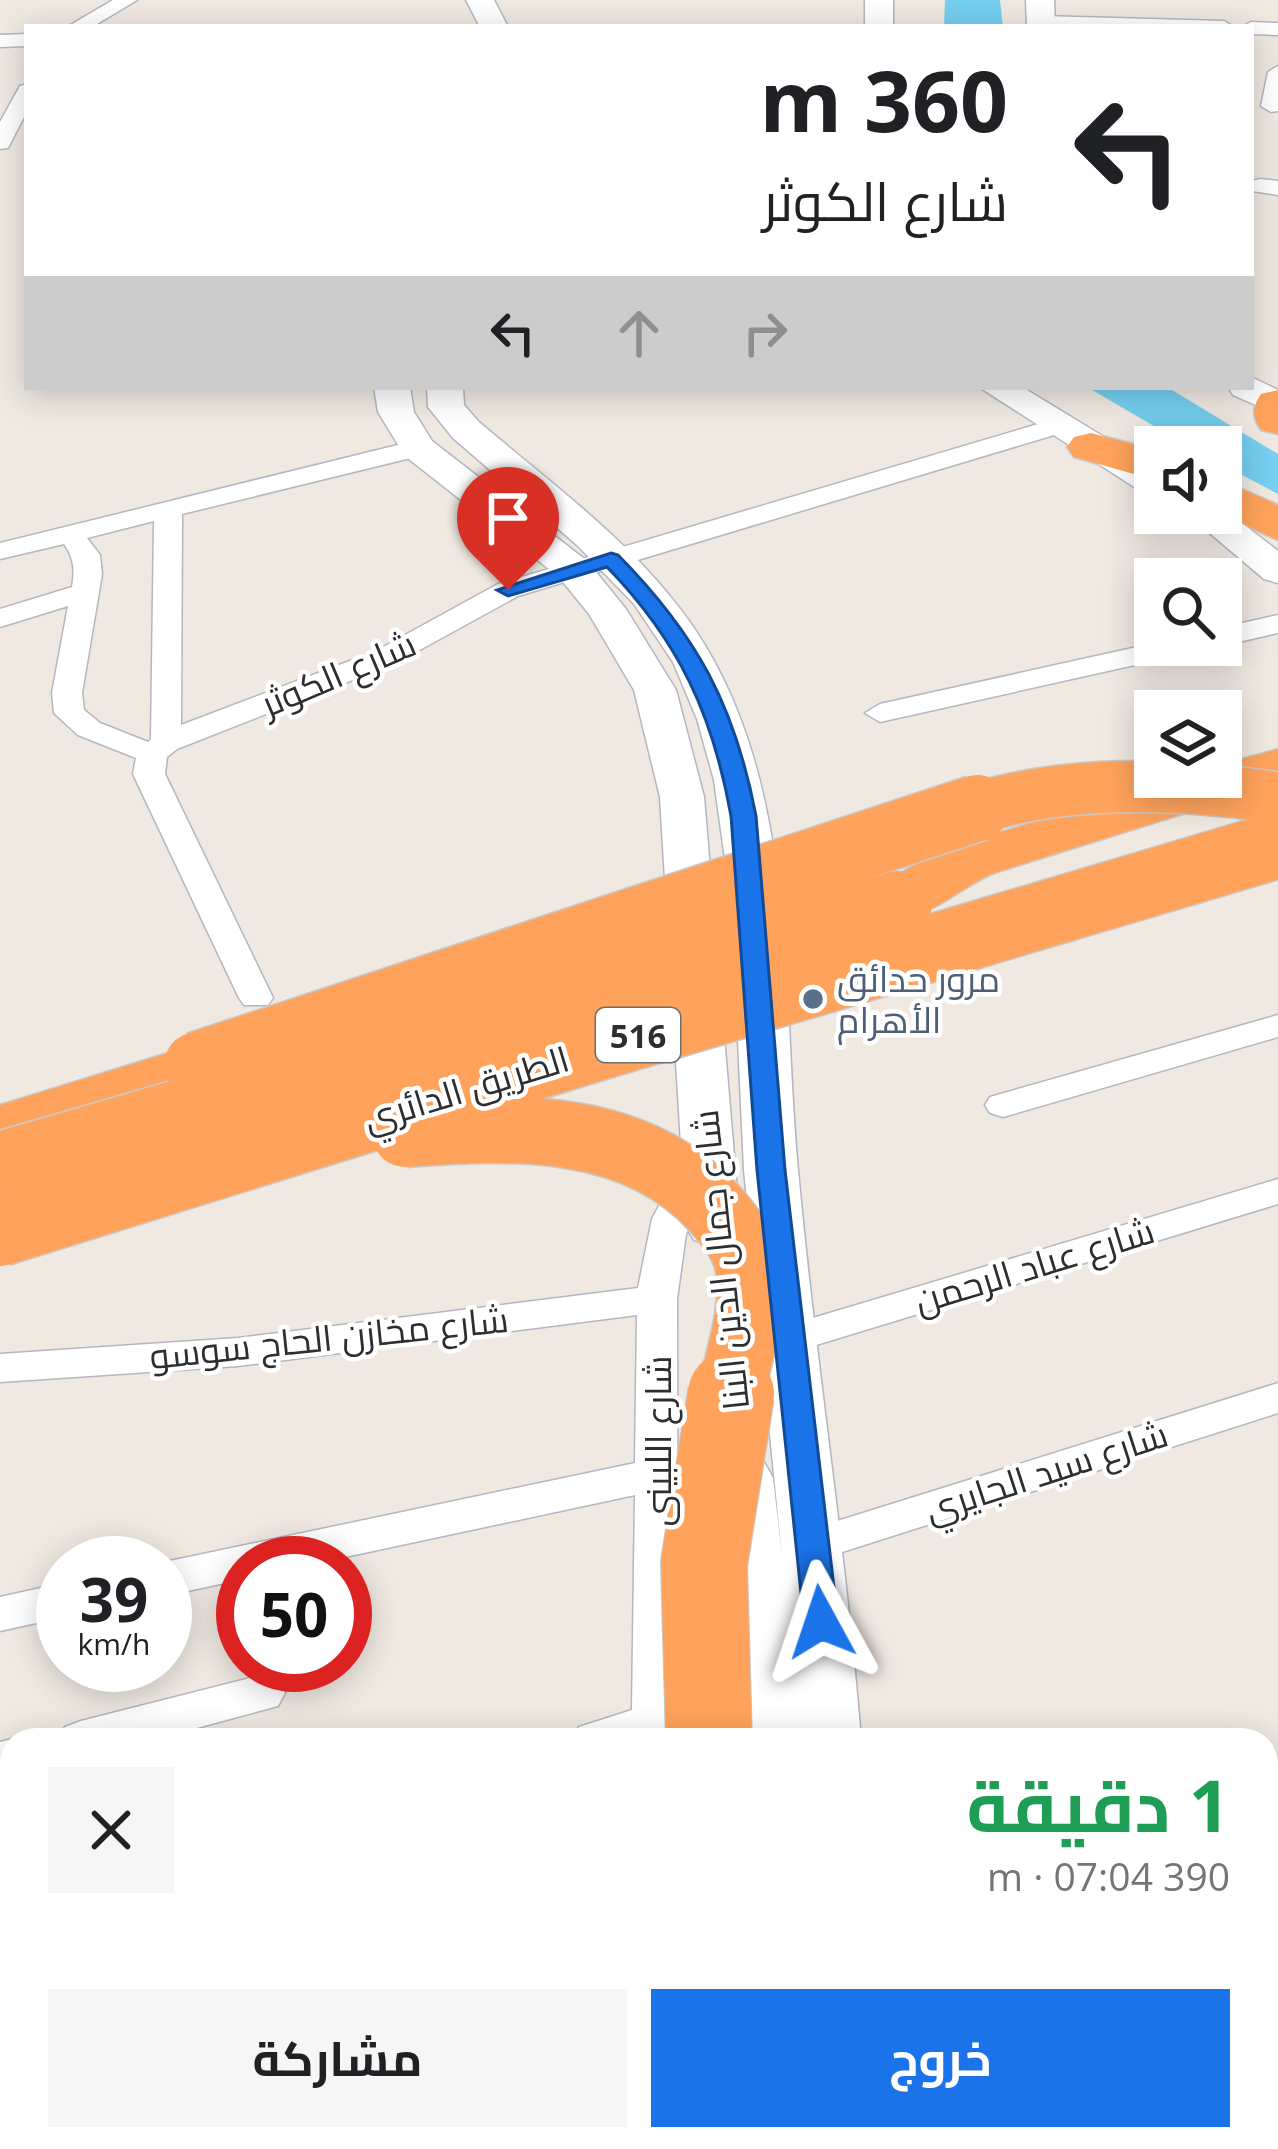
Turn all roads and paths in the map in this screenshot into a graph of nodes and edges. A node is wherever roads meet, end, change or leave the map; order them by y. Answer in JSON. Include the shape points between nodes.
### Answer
{"nodes":[{"id":1,"x":127,"y":0,"type":"edge"},
{"id":2,"x":1040,"y":16,"type":"edge"},
{"id":3,"x":83,"y":24,"type":"edge"},
{"id":4,"x":1174,"y":24,"type":"edge"},
{"id":5,"x":1278,"y":68,"type":"edge"},
{"id":6,"x":24,"y":96,"type":"edge"},
{"id":7,"x":1267,"y":106,"type":"edge"},
{"id":8,"x":0,"y":143,"type":"edge"},
{"id":9,"x":1260,"y":385,"type":"edge"},
{"id":10,"x":392,"y":390,"type":"edge"},
{"id":11,"x":445,"y":390,"type":"edge"},
{"id":12,"x":1002,"y":390,"type":"edge"},
{"id":13,"x":1278,"y":420,"type":"edge"},
{"id":14,"x":1073,"y":437,"type":"junction"},
{"id":15,"x":418,"y":448,"type":"junction"},
{"id":16,"x":1134,"y":458,"type":"edge"},
{"id":17,"x":1134,"y":472,"type":"edge"},
{"id":18,"x":1242,"y":507,"type":"edge"},
{"id":19,"x":168,"y":509,"type":"junction"},
{"id":20,"x":1278,"y":525,"type":"edge"},
{"id":21,"x":70,"y":533,"type":"junction"},
{"id":22,"x":1231,"y":534,"type":"edge"},
{"id":23,"x":0,"y":551,"type":"edge"},
{"id":24,"x":1278,"y":571,"type":"edge"},
{"id":25,"x":610,"y":585,"type":"junction"},
{"id":26,"x":85,"y":592,"type":"junction"},
{"id":27,"x":0,"y":618,"type":"edge"},
{"id":28,"x":1278,"y":624,"type":"edge"},
{"id":29,"x":1242,"y":632,"type":"edge"},
{"id":30,"x":1134,"y":656,"type":"edge"},
{"id":31,"x":880,"y":713,"type":"dead end"},
{"id":32,"x":159,"y":748,"type":"junction"},
{"id":33,"x":1278,"y":766,"type":"edge"},
{"id":34,"x":1278,"y":798,"type":"edge"},
{"id":35,"x":1278,"y":809,"type":"edge"},
{"id":36,"x":1278,"y":845,"type":"edge"},
{"id":37,"x":1278,"y":855,"type":"edge"},
{"id":38,"x":1214,"y":863,"type":"junction"},
{"id":39,"x":899,"y":904,"type":"junction"},
{"id":40,"x":256,"y":998,"type":"dead end"},
{"id":41,"x":1278,"y":1026,"type":"edge"},
{"id":42,"x":1003,"y":1105,"type":"dead end"},
{"id":43,"x":0,"y":1128,"type":"edge"},
{"id":44,"x":288,"y":1144,"type":"junction"},
{"id":45,"x":707,"y":1154,"type":"junction"},
{"id":46,"x":0,"y":1166,"type":"edge"},
{"id":47,"x":1278,"y":1191,"type":"edge"},
{"id":48,"x":0,"y":1233,"type":"edge"},
{"id":49,"x":657,"y":1299,"type":"junction"},
{"id":50,"x":790,"y":1339,"type":"junction"},
{"id":51,"x":0,"y":1368,"type":"edge"},
{"id":52,"x":1278,"y":1398,"type":"edge"},
{"id":53,"x":658,"y":1474,"type":"junction"},
{"id":54,"x":814,"y":1545,"type":"junction"},
{"id":55,"x":192,"y":1573,"type":"edge"},
{"id":56,"x":36,"y":1606,"type":"edge"},
{"id":57,"x":0,"y":1614,"type":"edge"},
{"id":58,"x":262,"y":1693,"type":"dead end"},
{"id":59,"x":127,"y":1728,"type":"edge"},
{"id":60,"x":672,"y":1728,"type":"edge"},
{"id":61,"x":674,"y":1728,"type":"edge"},
{"id":62,"x":769,"y":1728,"type":"edge"},
{"id":63,"x":827,"y":1728,"type":"edge"}],
"edges":[{"from":1,"to":3,"type":"street"},
{"from":2,"to":4,"type":"street"},
{"from":5,"to":7,"type":"street"},
{"from":6,"to":8,"type":"street"},
{"from":9,"to":13,"type":"highway"},
{"from":10,"to":15,"type":"main road","name":"شارع جمال الدين البنا"},
{"from":11,"to":25,"type":"main road","name":"شارع جمال الدين البنا","via":[[446,407]]},
{"from":12,"to":14,"type":"main road"},
{"from":14,"to":16,"type":"highway"},
{"from":14,"to":17,"type":"main road"},
{"from":14,"to":25,"type":"street","name":"شارع الكوثر"},
{"from":15,"to":19,"type":"street"},
{"from":15,"to":25,"type":"main road","name":"شارع جمال الدين البنا"},
{"from":18,"to":20,"type":"highway"},
{"from":19,"to":21,"type":"street"},
{"from":19,"to":32,"type":"street"},
{"from":21,"to":23,"type":"street"},
{"from":21,"to":26,"type":"street","via":[[86,555]]},
{"from":22,"to":24,"type":"main road"},
{"from":25,"to":32,"type":"street","name":"شارع الكوثر","via":[[482,602],[386,657]]},
{"from":25,"to":45,"type":"main road","name":"شارع جمال الدين البنا","via":[[655,690],[682,796]]},
{"from":25,"to":50,"type":"main road","name":"شارع جمال الدين البنا","via":[[693,660],[734,763]]},
{"from":26,"to":27,"type":"street"},
{"from":26,"to":32,"type":"street","via":[[69,713],[88,729]]},
{"from":28,"to":29,"type":"street"},
{"from":30,"to":31,"type":"street"},
{"from":32,"to":40,"type":"street","via":[[149,774]]},
{"from":33,"to":39,"type":"highway","bridge":true,"via":[[973,860]]},
{"from":34,"to":43,"type":"highway","bridge":true,"via":[[1157,784],[990,804]]},
{"from":35,"to":39,"type":"highway","name":"الطريق الدائري","number":"516"},
{"from":36,"to":38,"type":"highway","name":"الطريق الدائري","number":"516","bridge":true},
{"from":37,"to":38,"type":"highway","bridge":true},
{"from":38,"to":44,"type":"highway","name":"الطريق الدائري","number":"516","bridge":true},
{"from":39,"to":46,"type":"highway","name":"الطريق الدائري","number":"516","bridge":true},
{"from":41,"to":42,"type":"street"},
{"from":44,"to":48,"type":"highway","name":"الطريق الدائري","number":"516","bridge":true},
{"from":44,"to":61,"type":"highway","bridge":true,"via":[[498,1128],[617,1144],[669,1167],[711,1200],[745,1247],[751,1283],[706,1541],[703,1624]]},
{"from":45,"to":49,"type":"street","name":"شارع اللبينى","via":[[662,1239]]},
{"from":45,"to":62,"type":"main road","name":"شارع جمال الدين البنا"},
{"from":47,"to":50,"type":"street","name":"شارع عباد الرحمن"},
{"from":49,"to":51,"type":"street","name":"شارع مخازن الحاج سوسو","via":[[238,1352]]},
{"from":49,"to":53,"type":"street","name":"شارع اللبينى"},
{"from":50,"to":54,"type":"main road","name":"شارع جمال الدين البنا"},
{"from":52,"to":54,"type":"street","name":"شارع سيد الجايري"},
{"from":53,"to":55,"type":"street"},
{"from":53,"to":60,"type":"street","name":"شارع اللبينى"},
{"from":54,"to":63,"type":"main road","name":"شارع جمال الدين البنا"},
{"from":56,"to":57,"type":"street"},
{"from":58,"to":59,"type":"street"}]}
